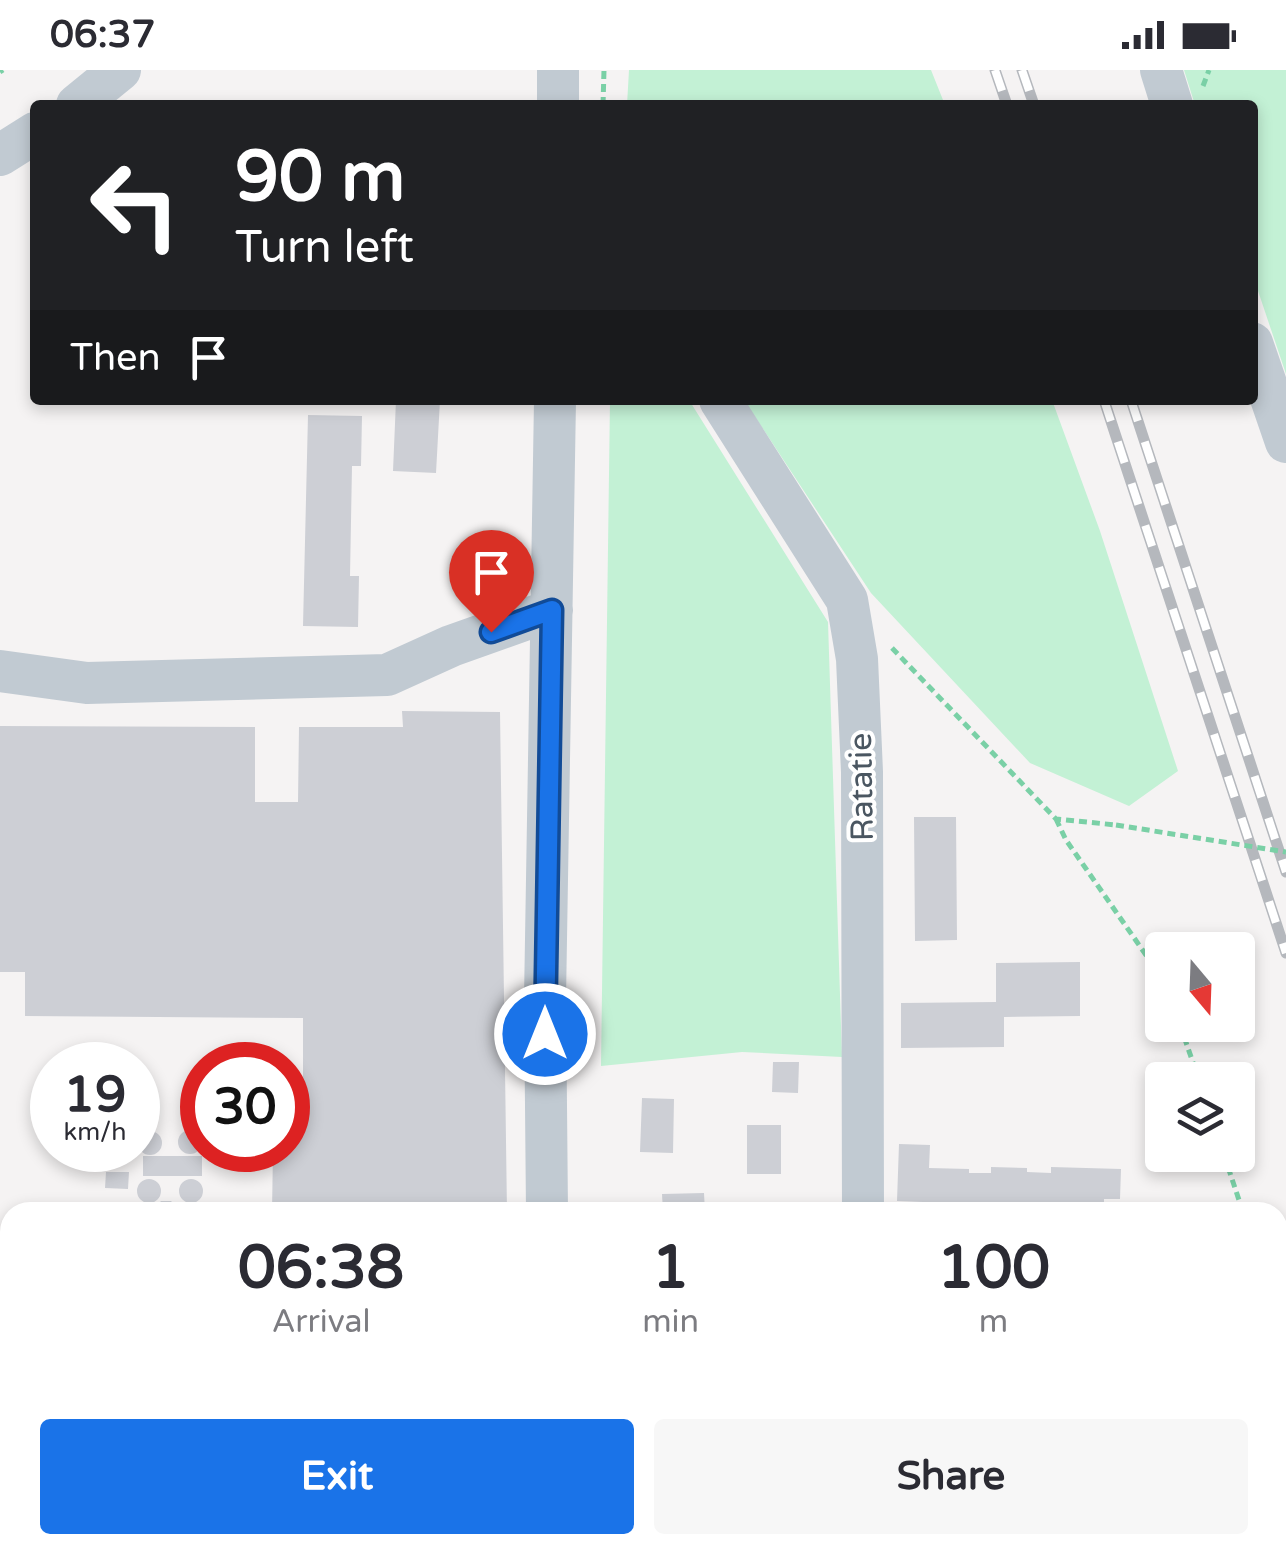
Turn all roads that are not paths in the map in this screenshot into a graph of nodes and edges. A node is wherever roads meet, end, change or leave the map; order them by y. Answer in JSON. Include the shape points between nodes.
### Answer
{"nodes":[{"id":1,"x":120,"y":70,"type":"edge"},
{"id":2,"x":558,"y":70,"type":"edge"},
{"id":3,"x":1161,"y":70,"type":"edge"},
{"id":4,"x":83,"y":100,"type":"edge"},
{"id":5,"x":558,"y":100,"type":"edge"},
{"id":6,"x":1170,"y":100,"type":"edge"},
{"id":7,"x":30,"y":136,"type":"edge"},
{"id":8,"x":0,"y":156,"type":"edge"},
{"id":9,"x":1258,"y":360,"type":"edge"},
{"id":10,"x":555,"y":405,"type":"edge"},
{"id":11,"x":723,"y":405,"type":"edge"},
{"id":12,"x":1286,"y":442,"type":"edge"},
{"id":13,"x":552,"y":610,"type":"junction"},
{"id":14,"x":0,"y":671,"type":"edge"},
{"id":15,"x":547,"y":1202,"type":"edge"},
{"id":16,"x":863,"y":1202,"type":"edge"}],
"edges":[{"from":1,"to":4,"type":"street"},
{"from":2,"to":5,"type":"street"},
{"from":3,"to":6,"type":"street"},
{"from":7,"to":8,"type":"street"},
{"from":9,"to":12,"type":"street"},
{"from":10,"to":13,"type":"street"},
{"from":11,"to":16,"type":"street","name":"Ratatie","via":[[847,600],[862,772]]},
{"from":13,"to":14,"type":"street","via":[[387,676],[87,682]]},
{"from":13,"to":15,"type":"street"}]}
